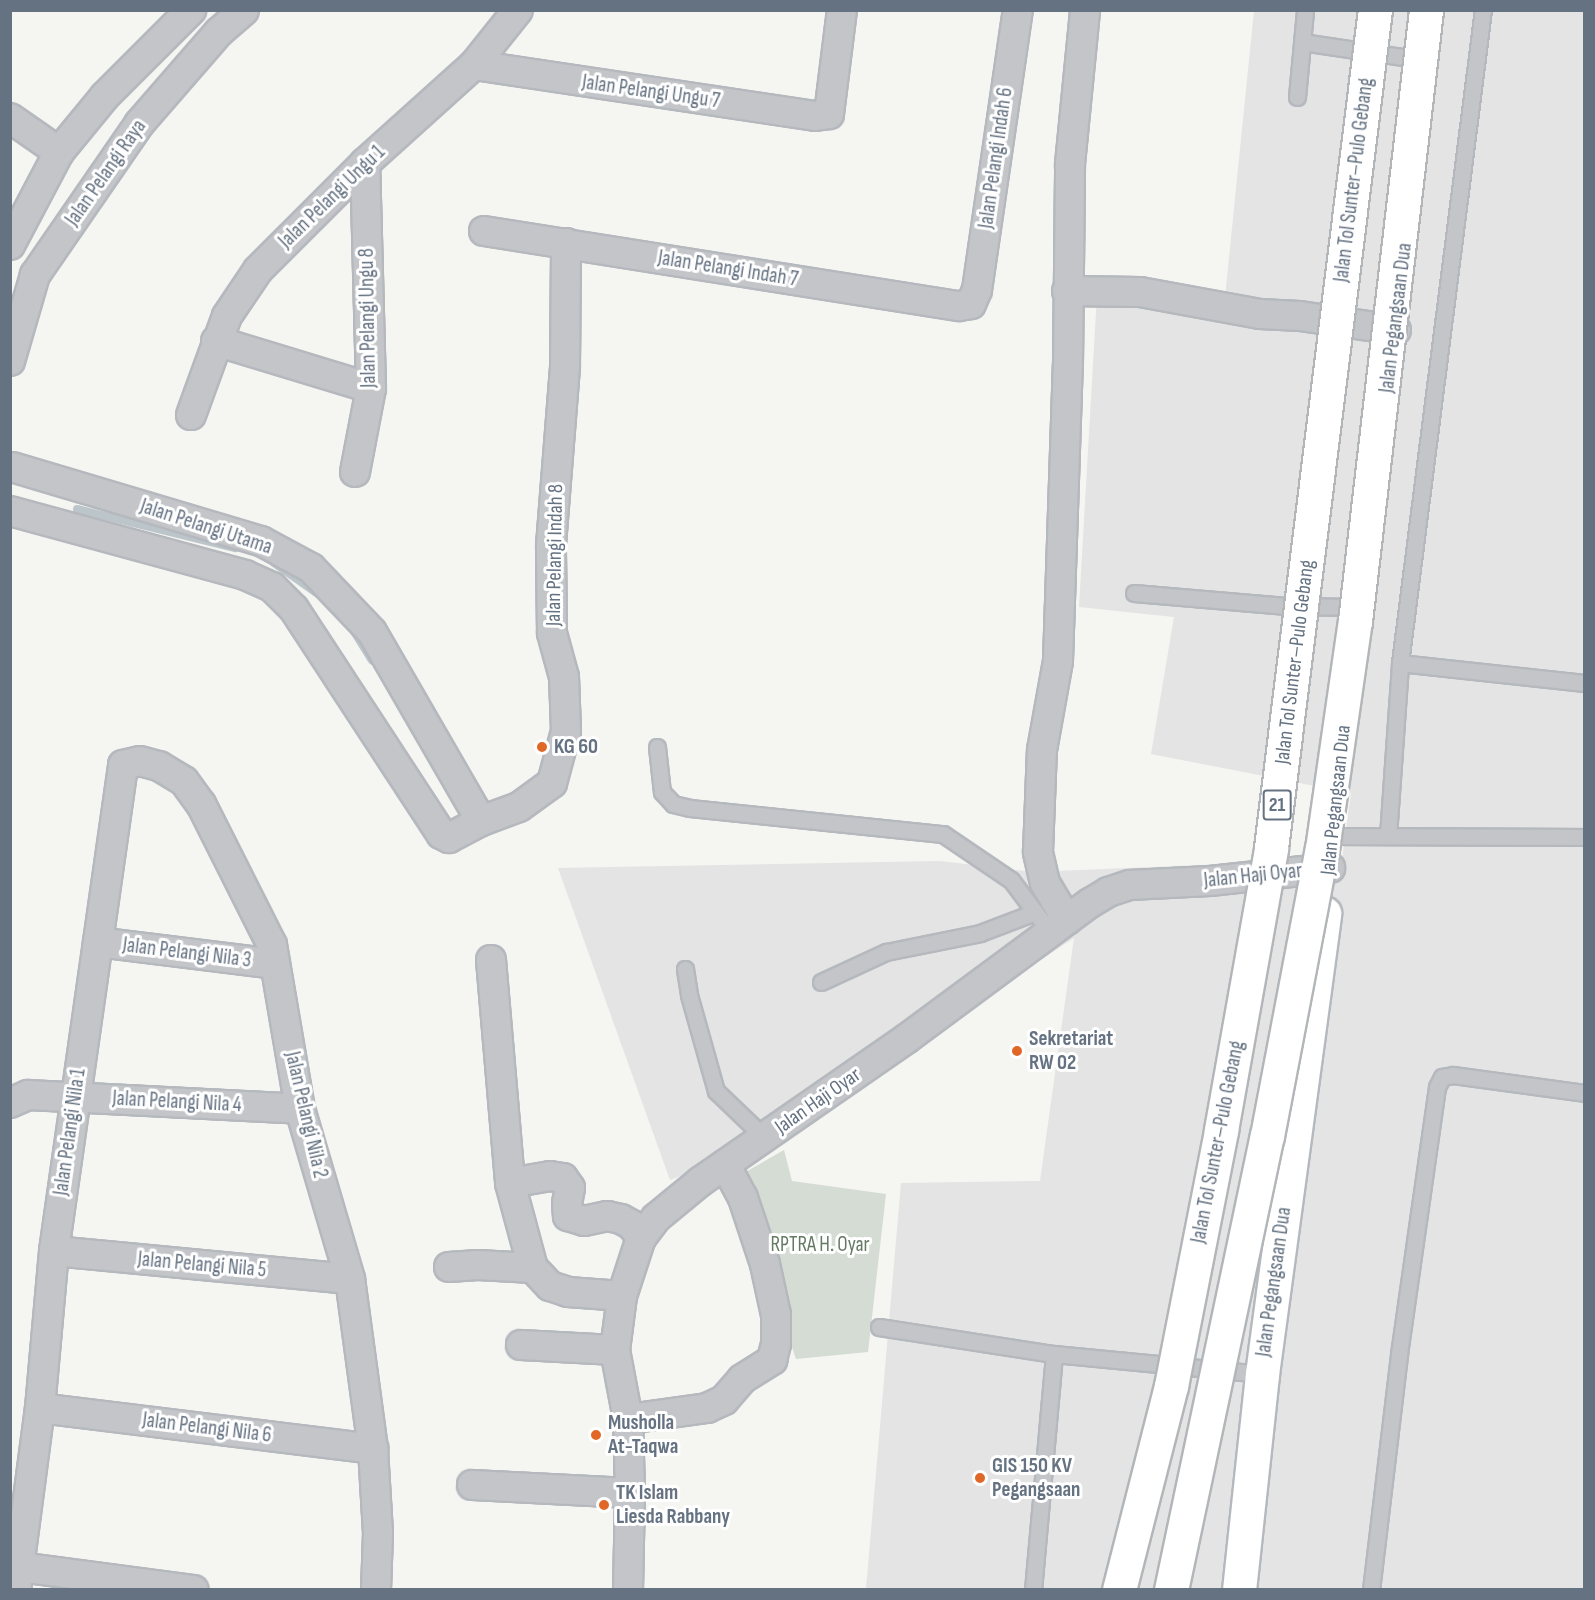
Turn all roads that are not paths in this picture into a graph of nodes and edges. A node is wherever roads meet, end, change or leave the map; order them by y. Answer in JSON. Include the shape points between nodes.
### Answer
{"nodes":[{"id":1,"x":191,"y":10,"type":"edge"},
{"id":2,"x":244,"y":10,"type":"edge"},
{"id":3,"x":519,"y":10,"type":"edge"},
{"id":4,"x":842,"y":10,"type":"edge"},
{"id":5,"x":1018,"y":10,"type":"edge"},
{"id":6,"x":1085,"y":10,"type":"edge"},
{"id":7,"x":1305,"y":10,"type":"edge"},
{"id":8,"x":1375,"y":10,"type":"edge"},
{"id":9,"x":1426,"y":10,"type":"edge"},
{"id":10,"x":1431,"y":10,"type":"edge"},
{"id":11,"x":1483,"y":10,"type":"edge"},
{"id":12,"x":1302,"y":42,"type":"junction"},
{"id":13,"x":1425,"y":61,"type":"junction"},
{"id":14,"x":474,"y":65,"type":"junction"},
{"id":15,"x":1298,"y":96,"type":"dead end"},
{"id":16,"x":10,"y":118,"type":"edge"},
{"id":17,"x":59,"y":152,"type":"junction"},
{"id":18,"x":365,"y":163,"type":"junction"},
{"id":19,"x":484,"y":231,"type":"dead end"},
{"id":20,"x":566,"y":243,"type":"junction"},
{"id":21,"x":10,"y":245,"type":"edge"},
{"id":22,"x":1067,"y":291,"type":"junction"},
{"id":23,"x":971,"y":304,"type":"joint"},
{"id":24,"x":1396,"y":330,"type":"junction"},
{"id":25,"x":216,"y":341,"type":"junction"},
{"id":26,"x":10,"y":361,"type":"edge"},
{"id":27,"x":371,"y":388,"type":"junction"},
{"id":28,"x":191,"y":415,"type":"dead end"},
{"id":29,"x":11,"y":466,"type":"edge"},
{"id":30,"x":355,"y":472,"type":"dead end"},
{"id":31,"x":10,"y":510,"type":"edge"},
{"id":32,"x":1134,"y":593,"type":"dead end"},
{"id":33,"x":1359,"y":607,"type":"junction"},
{"id":34,"x":1400,"y":663,"type":"junction"},
{"id":35,"x":1584,"y":683,"type":"edge"},
{"id":36,"x":657,"y":747,"type":"dead end"},
{"id":37,"x":123,"y":765,"type":"joint"},
{"id":38,"x":481,"y":821,"type":"junction"},
{"id":39,"x":1388,"y":836,"type":"junction"},
{"id":40,"x":1584,"y":837,"type":"edge"},
{"id":41,"x":449,"y":838,"type":"joint"},
{"id":42,"x":1331,"y":852,"type":"junction"},
{"id":43,"x":1051,"y":921,"type":"junction"},
{"id":44,"x":98,"y":942,"type":"junction"},
{"id":45,"x":491,"y":960,"type":"dead end"},
{"id":46,"x":275,"y":964,"type":"junction"},
{"id":47,"x":685,"y":969,"type":"dead end"},
{"id":48,"x":821,"y":982,"type":"dead end"},
{"id":49,"x":1584,"y":1093,"type":"edge"},
{"id":50,"x":36,"y":1095,"type":"edge"},
{"id":51,"x":300,"y":1109,"type":"junction"},
{"id":52,"x":765,"y":1138,"type":"junction"},
{"id":53,"x":725,"y":1164,"type":"junction"},
{"id":54,"x":510,"y":1183,"type":"junction"},
{"id":55,"x":641,"y":1238,"type":"junction"},
{"id":56,"x":54,"y":1251,"type":"junction"},
{"id":57,"x":448,"y":1267,"type":"dead end"},
{"id":58,"x":533,"y":1268,"type":"junction"},
{"id":59,"x":350,"y":1279,"type":"junction"},
{"id":60,"x":622,"y":1296,"type":"junction"},
{"id":61,"x":879,"y":1327,"type":"dead end"},
{"id":62,"x":521,"y":1345,"type":"dead end"},
{"id":63,"x":615,"y":1350,"type":"junction"},
{"id":64,"x":1054,"y":1354,"type":"junction"},
{"id":65,"x":1262,"y":1374,"type":"junction"},
{"id":66,"x":40,"y":1408,"type":"junction"},
{"id":67,"x":628,"y":1419,"type":"junction"},
{"id":68,"x":373,"y":1449,"type":"junction"},
{"id":69,"x":472,"y":1485,"type":"dead end"},
{"id":70,"x":630,"y":1493,"type":"junction"},
{"id":71,"x":18,"y":1579,"type":"edge"},
{"id":72,"x":193,"y":1590,"type":"edge"},
{"id":73,"x":376,"y":1590,"type":"edge"},
{"id":74,"x":628,"y":1590,"type":"edge"},
{"id":75,"x":1033,"y":1590,"type":"edge"},
{"id":76,"x":1119,"y":1590,"type":"edge"},
{"id":77,"x":1171,"y":1590,"type":"edge"},
{"id":78,"x":1239,"y":1590,"type":"edge"},
{"id":79,"x":1371,"y":1590,"type":"edge"}],
"edges":[{"from":1,"to":17,"type":"street","name":"Jalan Pelangi Raya","via":[[105,96]]},
{"from":2,"to":26,"type":"street","name":"Jalan Pelangi Raya","via":[[219,32],[139,124],[35,275]]},
{"from":3,"to":14,"type":"street","name":"Jalan Pelangi Ungu 1"},
{"from":4,"to":14,"type":"street","name":"Jalan Pelangi Ungu 7","via":[[829,114],[815,116]]},
{"from":5,"to":23,"type":"street","name":"Jalan Pelangi Indah 6","via":[[977,290]]},
{"from":6,"to":22,"type":"street","via":[[1070,164]]},
{"from":7,"to":12,"type":"lane"},
{"from":8,"to":76,"type":"main road","name":"Jalan Tol Sunter–Pulo Gebang","number":"21","bridge":true,"via":[[1271,848],[1172,1386]]},
{"from":9,"to":77,"type":"main road","bridge":true,"via":[[1355,621],[1322,849],[1267,1136]]},
{"from":10,"to":13,"type":"main road","name":"Jalan Pegangsaan Dua"},
{"from":11,"to":34,"type":"lane"},
{"from":12,"to":13,"type":"lane"},
{"from":12,"to":15,"type":"lane"},
{"from":13,"to":24,"type":"main road","name":"Jalan Pegangsaan Dua"},
{"from":14,"to":18,"type":"street","name":"Jalan Pelangi Ungu 1"},
{"from":16,"to":17,"type":"street"},
{"from":17,"to":21,"type":"street","name":"Jalan Pelangi Raya"},
{"from":18,"to":25,"type":"street","name":"Jalan Pelangi Ungu 1","via":[[258,270],[227,316]]},
{"from":18,"to":27,"type":"street","name":"Jalan Pelangi Ungu 8"},
{"from":19,"to":20,"type":"street","name":"Jalan Pelangi Indah 7"},
{"from":20,"to":23,"type":"street","name":"Jalan Pelangi Indah 7","via":[[959,306]]},
{"from":20,"to":38,"type":"street","name":"Jalan Pelangi Indah 8","via":[[565,366],[551,545],[552,633],[564,677],[567,731],[552,783],[519,807]]},
{"from":22,"to":24,"type":"street","via":[[1140,292],[1260,314]]},
{"from":22,"to":43,"type":"street","via":[[1060,638],[1042,750],[1038,852]]},
{"from":24,"to":33,"type":"main road","name":"Jalan Pegangsaan Dua"},
{"from":25,"to":27,"type":"street"},
{"from":25,"to":28,"type":"street","name":"Jalan Pelangi Ungu 1"},
{"from":27,"to":30,"type":"street","name":"Jalan Pelangi Ungu 8"},
{"from":29,"to":31,"type":"street","via":[[14,489]]},
{"from":29,"to":38,"type":"street","name":"Jalan Pelangi Utama","via":[[261,541],[311,568],[372,632]]},
{"from":31,"to":41,"type":"street","name":"Jalan Pelangi Utama","via":[[245,575],[272,587],[294,609],[441,834]]},
{"from":32,"to":33,"type":"lane","via":[[1286,606]]},
{"from":33,"to":42,"type":"main road","name":"Jalan Pegangsaan Dua"},
{"from":34,"to":35,"type":"lane"},
{"from":34,"to":39,"type":"lane"},
{"from":36,"to":43,"type":"lane","via":[[662,792],[673,804],[944,834],[1011,880]]},
{"from":37,"to":44,"type":"street","name":"Jalan Pelangi Nila 1"},
{"from":37,"to":46,"type":"street","name":"Jalan Pelangi Nila 2","via":[[140,761],[159,766],[184,782],[201,804],[272,945]]},
{"from":38,"to":41,"type":"street","name":"Jalan Pelangi Indah 8"},
{"from":39,"to":40,"type":"lane"},
{"from":39,"to":42,"type":"lane"},
{"from":42,"to":43,"type":"street","name":"Jalan Haji Oyar","via":[[1210,881],[1130,885]]},
{"from":42,"to":65,"type":"main road","name":"Jalan Pegangsaan Dua"},
{"from":43,"to":48,"type":"lane","via":[[886,952]]},
{"from":43,"to":52,"type":"street","name":"Jalan Haji Oyar","via":[[906,1039]]},
{"from":44,"to":46,"type":"street","name":"Jalan Pelangi Nila 3"},
{"from":44,"to":50,"type":"street","name":"Jalan Pelangi Nila 1"},
{"from":45,"to":54,"type":"street"},
{"from":46,"to":51,"type":"street","name":"Jalan Pelangi Nila 2"},
{"from":47,"to":52,"type":"lane","via":[[716,1091]]},
{"from":49,"to":79,"type":"lane","via":[[1453,1075],[1442,1077],[1437,1087]]},
{"from":50,"to":51,"type":"street","name":"Jalan Pelangi Nila 4"},
{"from":50,"to":56,"type":"street","name":"Jalan Pelangi Nila 1"},
{"from":51,"to":59,"type":"street","name":"Jalan Pelangi Nila 2"},
{"from":52,"to":53,"type":"street","name":"Jalan Haji Oyar"},
{"from":53,"to":55,"type":"street","name":"Jalan Haji Oyar","via":[[676,1200]]},
{"from":53,"to":67,"type":"street","via":[[743,1198],[765,1264],[776,1315],[772,1360],[742,1379],[724,1400],[707,1408]]},
{"from":54,"to":55,"type":"street","via":[[550,1176],[563,1179],[570,1188],[568,1216],[584,1221],[607,1216],[621,1219],[632,1224]]},
{"from":54,"to":58,"type":"street"},
{"from":55,"to":60,"type":"street","name":"Jalan Haji Oyar"},
{"from":56,"to":59,"type":"street","name":"Jalan Pelangi Nila 5"},
{"from":56,"to":66,"type":"street","name":"Jalan Pelangi Nila 1"},
{"from":57,"to":58,"type":"street","via":[[478,1264]]},
{"from":58,"to":60,"type":"street","via":[[550,1286],[568,1292]]},
{"from":59,"to":68,"type":"street","name":"Jalan Pelangi Nila 2"},
{"from":60,"to":63,"type":"street","name":"Jalan Haji Oyar"},
{"from":61,"to":64,"type":"lane"},
{"from":62,"to":63,"type":"street"},
{"from":63,"to":67,"type":"street","name":"Jalan Haji Oyar"},
{"from":64,"to":65,"type":"lane"},
{"from":64,"to":75,"type":"lane"},
{"from":65,"to":78,"type":"main road","name":"Jalan Pegangsaan Dua"},
{"from":66,"to":68,"type":"street","name":"Jalan Pelangi Nila 6"},
{"from":66,"to":71,"type":"street","name":"Jalan Pelangi Nila 1"},
{"from":67,"to":70,"type":"street","name":"Jalan Haji Oyar"},
{"from":68,"to":73,"type":"street","name":"Jalan Pelangi Nila 2","via":[[378,1533]]},
{"from":69,"to":70,"type":"street"},
{"from":70,"to":74,"type":"street","name":"Jalan Haji Oyar"},
{"from":71,"to":72,"type":"street"}]}
